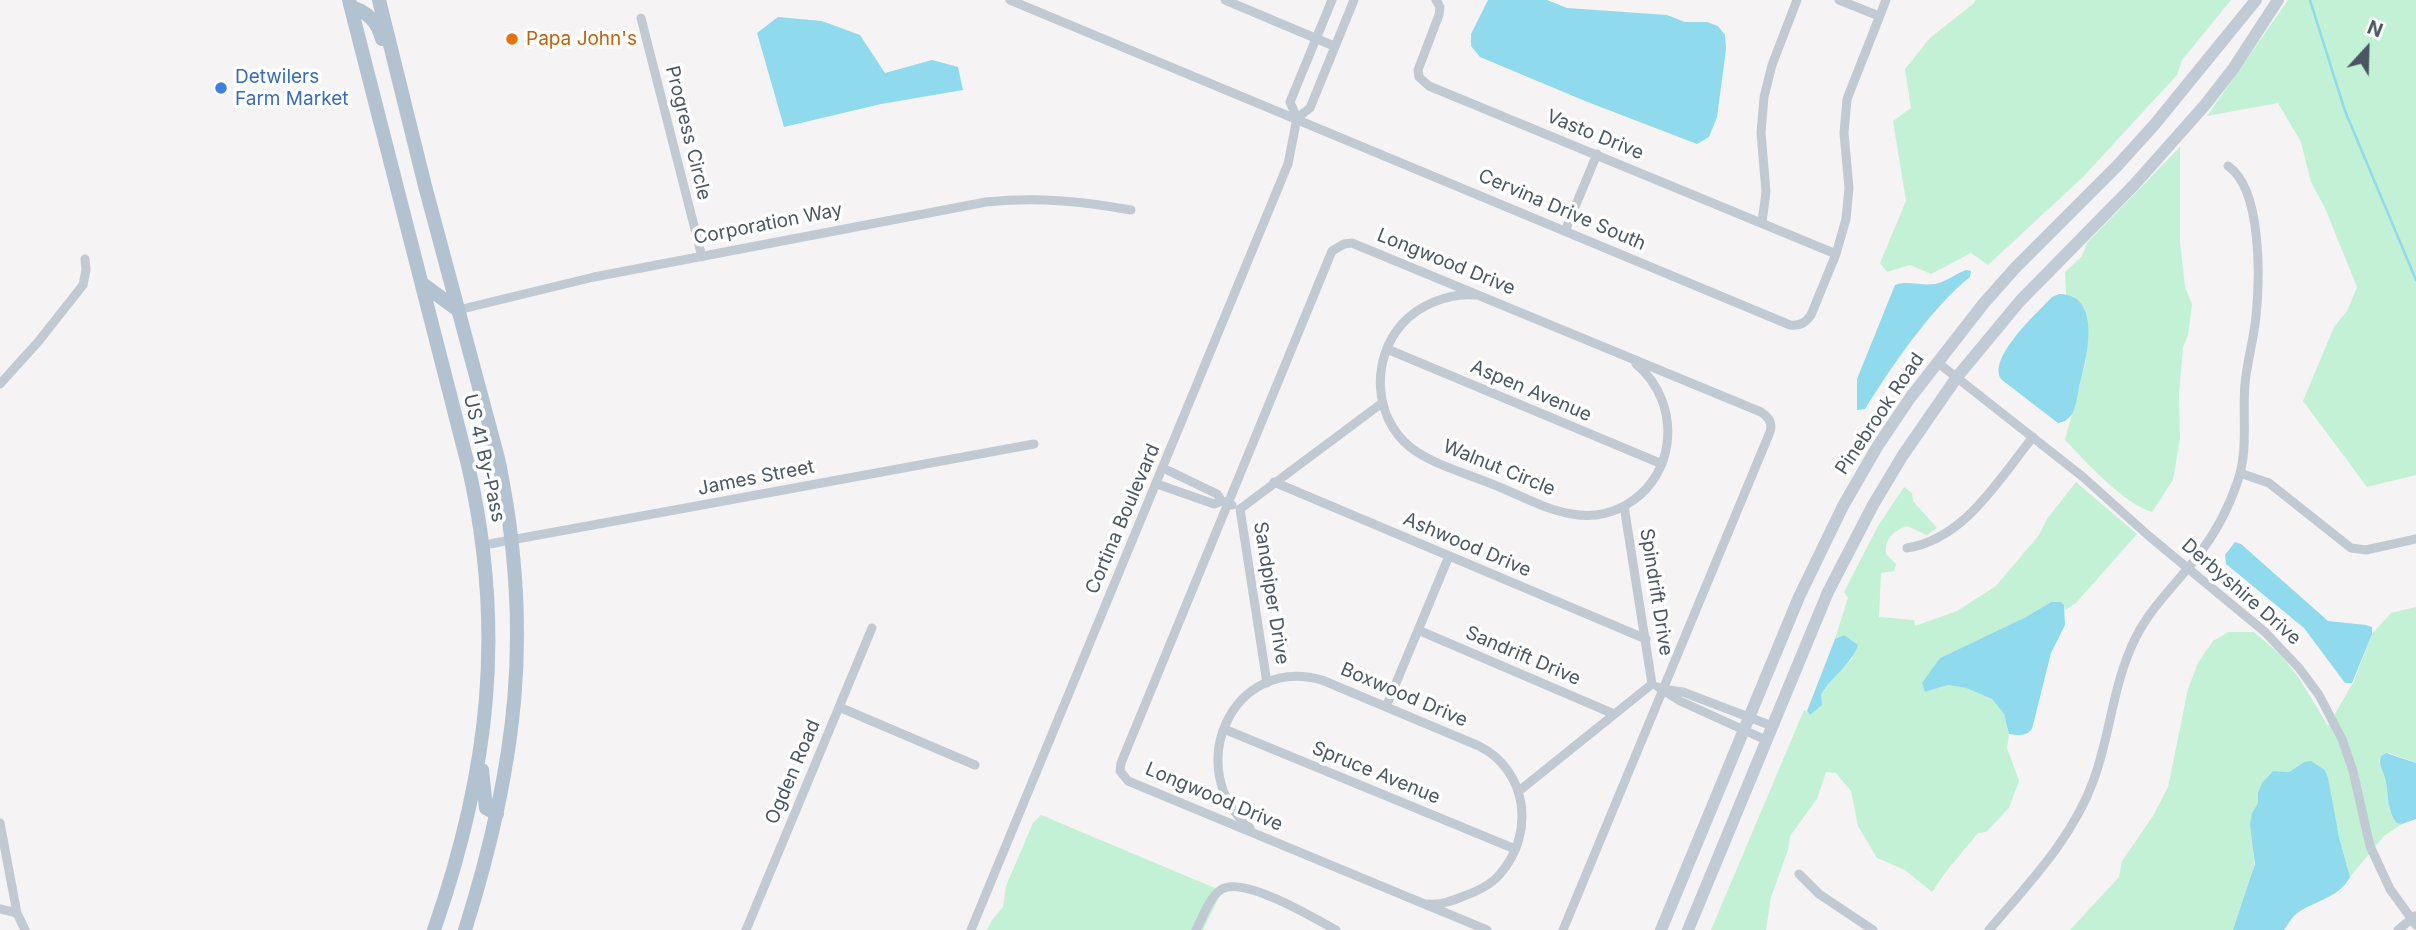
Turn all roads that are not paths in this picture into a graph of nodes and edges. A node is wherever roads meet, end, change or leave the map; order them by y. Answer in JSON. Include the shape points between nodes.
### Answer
{"nodes":[{"id":1,"x":378,"y":0,"type":"edge"},
{"id":2,"x":1010,"y":0,"type":"edge"},
{"id":3,"x":1225,"y":0,"type":"edge"},
{"id":4,"x":1332,"y":0,"type":"edge"},
{"id":5,"x":1354,"y":0,"type":"edge"},
{"id":6,"x":1436,"y":0,"type":"edge"},
{"id":7,"x":1797,"y":0,"type":"edge"},
{"id":8,"x":1839,"y":0,"type":"edge"},
{"id":9,"x":1886,"y":0,"type":"edge"},
{"id":10,"x":2256,"y":0,"type":"edge"},
{"id":11,"x":2278,"y":0,"type":"edge"},
{"id":12,"x":350,"y":3,"type":"edge"},
{"id":13,"x":1880,"y":16,"type":"junction"},
{"id":14,"x":641,"y":18,"type":"dead end"},
{"id":15,"x":1316,"y":38,"type":"junction"},
{"id":16,"x":1335,"y":46,"type":"junction"},
{"id":17,"x":1297,"y":118,"type":"junction"},
{"id":18,"x":1597,"y":154,"type":"junction"},
{"id":19,"x":2228,"y":166,"type":"dead end"},
{"id":20,"x":425,"y":186,"type":"junction"},
{"id":21,"x":1131,"y":210,"type":"dead end"},
{"id":22,"x":1762,"y":222,"type":"junction"},
{"id":23,"x":1565,"y":231,"type":"junction"},
{"id":24,"x":1836,"y":254,"type":"junction"},
{"id":25,"x":702,"y":257,"type":"junction"},
{"id":26,"x":85,"y":259,"type":"dead end"},
{"id":27,"x":424,"y":285,"type":"junction"},
{"id":28,"x":1482,"y":296,"type":"junction"},
{"id":29,"x":458,"y":310,"type":"junction"},
{"id":30,"x":1387,"y":349,"type":"junction"},
{"id":31,"x":1629,"y":358,"type":"junction"},
{"id":32,"x":1937,"y":362,"type":"junction"},
{"id":33,"x":1957,"y":377,"type":"junction"},
{"id":34,"x":0,"y":384,"type":"edge"},
{"id":35,"x":1382,"y":402,"type":"junction"},
{"id":36,"x":2033,"y":437,"type":"junction"},
{"id":37,"x":1034,"y":444,"type":"dead end"},
{"id":38,"x":1662,"y":464,"type":"junction"},
{"id":39,"x":1163,"y":468,"type":"junction"},
{"id":40,"x":2240,"y":473,"type":"junction"},
{"id":41,"x":1275,"y":482,"type":"junction"},
{"id":42,"x":1157,"y":484,"type":"junction"},
{"id":43,"x":1225,"y":503,"type":"junction"},
{"id":44,"x":1624,"y":506,"type":"junction"},
{"id":45,"x":1240,"y":509,"type":"junction"},
{"id":46,"x":2416,"y":539,"type":"edge"},
{"id":47,"x":513,"y":541,"type":"junction"},
{"id":48,"x":484,"y":545,"type":"junction"},
{"id":49,"x":1907,"y":548,"type":"dead end"},
{"id":50,"x":1448,"y":556,"type":"junction"},
{"id":51,"x":2188,"y":568,"type":"junction"},
{"id":52,"x":872,"y":628,"type":"dead end"},
{"id":53,"x":1418,"y":630,"type":"junction"},
{"id":54,"x":1646,"y":639,"type":"junction"},
{"id":55,"x":1267,"y":683,"type":"junction"},
{"id":56,"x":1651,"y":684,"type":"junction"},
{"id":57,"x":1662,"y":689,"type":"junction"},
{"id":58,"x":839,"y":707,"type":"junction"},
{"id":59,"x":1386,"y":707,"type":"junction"},
{"id":60,"x":1614,"y":714,"type":"junction"},
{"id":61,"x":1749,"y":717,"type":"junction"},
{"id":62,"x":1772,"y":726,"type":"junction"},
{"id":63,"x":1224,"y":729,"type":"junction"},
{"id":64,"x":1744,"y":730,"type":"junction"},
{"id":65,"x":1766,"y":740,"type":"junction"},
{"id":66,"x":479,"y":755,"type":"junction"},
{"id":67,"x":975,"y":765,"type":"dead end"},
{"id":68,"x":1519,"y":791,"type":"junction"},
{"id":69,"x":497,"y":814,"type":"junction"},
{"id":70,"x":0,"y":823,"type":"edge"},
{"id":71,"x":1263,"y":837,"type":"junction"},
{"id":72,"x":1515,"y":849,"type":"junction"},
{"id":73,"x":1799,"y":874,"type":"dead end"},
{"id":74,"x":1419,"y":902,"type":"junction"},
{"id":75,"x":0,"y":909,"type":"edge"},
{"id":76,"x":17,"y":913,"type":"junction"},
{"id":77,"x":2414,"y":920,"type":"edge"},
{"id":78,"x":24,"y":930,"type":"edge"},
{"id":79,"x":435,"y":930,"type":"edge"},
{"id":80,"x":465,"y":930,"type":"edge"},
{"id":81,"x":746,"y":930,"type":"edge"},
{"id":82,"x":971,"y":930,"type":"edge"},
{"id":83,"x":1196,"y":930,"type":"edge"},
{"id":84,"x":1336,"y":930,"type":"edge"},
{"id":85,"x":1487,"y":930,"type":"edge"},
{"id":86,"x":1563,"y":930,"type":"edge"},
{"id":87,"x":1661,"y":930,"type":"edge"},
{"id":88,"x":1688,"y":930,"type":"edge"},
{"id":89,"x":1873,"y":930,"type":"edge"},
{"id":90,"x":1989,"y":930,"type":"edge"},
{"id":91,"x":2398,"y":930,"type":"edge"}],
"edges":[{"from":1,"to":12,"type":"main road"},
{"from":1,"to":20,"type":"main road","name":"US 41 By-Pass"},
{"from":2,"to":17,"type":"street","name":"Cervina Drive South"},
{"from":3,"to":15,"type":"street"},
{"from":4,"to":15,"type":"street","name":"Cortina Boulevard"},
{"from":5,"to":16,"type":"street","name":"Cortina Boulevard"},
{"from":6,"to":18,"type":"street","name":"Vasto Drive","via":[[1439,15],[1418,70],[1423,82]]},
{"from":7,"to":22,"type":"street","via":[[1764,97],[1761,133],[1766,192]]},
{"from":8,"to":13,"type":"street"},
{"from":9,"to":13,"type":"street","name":"Cervina Drive South"},
{"from":10,"to":32,"type":"street","name":"Pinebrook Road","via":[[2155,124],[2016,267]]},
{"from":11,"to":33,"type":"street","via":[[2233,69],[2171,145],[2020,301]]},
{"from":12,"to":20,"type":"main road","via":[[369,16],[380,33],[411,152]]},
{"from":12,"to":27,"type":"main road","name":"US 41 By-Pass"},
{"from":13,"to":24,"type":"street","name":"Cervina Drive South","via":[[1847,99],[1848,202]]},
{"from":14,"to":25,"type":"street","name":"Progress Circle"},
{"from":15,"to":16,"type":"street"},
{"from":15,"to":17,"type":"street","name":"Cortina Boulevard","via":[[1290,102]]},
{"from":16,"to":17,"type":"street","name":"Cortina Boulevard","via":[[1310,108]]},
{"from":17,"to":23,"type":"street","name":"Cervina Drive South"},
{"from":17,"to":39,"type":"street","name":"Cortina Boulevard","via":[[1288,164]]},
{"from":18,"to":22,"type":"street","name":"Vasto Drive"},
{"from":18,"to":23,"type":"street"},
{"from":19,"to":40,"type":"street","via":[[2239,174],[2248,195],[2258,265]]},
{"from":20,"to":29,"type":"main road","name":"US 41 By-Pass"},
{"from":21,"to":25,"type":"street","name":"Corporation Way","via":[[1063,200],[986,202]]},
{"from":22,"to":24,"type":"street","name":"Vasto Drive"},
{"from":23,"to":24,"type":"street","name":"Cervina Drive South","via":[[1796,326],[1811,315]]},
{"from":25,"to":29,"type":"street","name":"Corporation Way"},
{"from":26,"to":34,"type":"street","via":[[83,285]]},
{"from":27,"to":29,"type":"main road"},
{"from":27,"to":48,"type":"main road","name":"US 41 By-Pass"},
{"from":28,"to":30,"type":"street","name":"Walnut Circle","via":[[1458,295],[1426,306],[1404,322]]},
{"from":28,"to":31,"type":"street","name":"Longwood Drive"},
{"from":28,"to":43,"type":"street","name":"Longwood Drive","via":[[1352,243],[1337,246]]},
{"from":29,"to":47,"type":"main road","name":"US 41 By-Pass","via":[[498,458]]},
{"from":30,"to":35,"type":"street","name":"Walnut Circle","via":[[1380,369]]},
{"from":30,"to":38,"type":"street","name":"Aspen Avenue"},
{"from":31,"to":38,"type":"street","name":"Walnut Circle","via":[[1653,382],[1665,408],[1668,434]]},
{"from":31,"to":57,"type":"street","name":"Longwood Drive","via":[[1761,412],[1771,424]]},
{"from":32,"to":33,"type":"street","name":"Derbyshire Drive"},
{"from":32,"to":61,"type":"street","name":"Pinebrook Road","via":[[1843,506]]},
{"from":33,"to":36,"type":"street","name":"Derbyshire Drive"},
{"from":33,"to":62,"type":"street","via":[[1903,455],[1851,546]]},
{"from":35,"to":41,"type":"street"},
{"from":35,"to":44,"type":"street","name":"Walnut Circle","via":[[1397,434],[1426,457],[1565,513],[1592,516]]},
{"from":36,"to":49,"type":"street","via":[[1963,520],[1933,541]]},
{"from":36,"to":51,"type":"street","name":"Derbyshire Drive"},
{"from":37,"to":47,"type":"street","name":"James Street"},
{"from":38,"to":44,"type":"street","name":"Walnut Circle","via":[[1647,491]]},
{"from":39,"to":42,"type":"street","name":"Cortina Boulevard"},
{"from":39,"to":43,"type":"street","via":[[1217,494]]},
{"from":40,"to":46,"type":"street","via":[[2269,483],[2351,548],[2366,551]]},
{"from":40,"to":51,"type":"street","via":[[2216,528]]},
{"from":41,"to":45,"type":"street"},
{"from":41,"to":50,"type":"street","name":"Ashwood Drive"},
{"from":42,"to":43,"type":"street","via":[[1214,504]]},
{"from":42,"to":82,"type":"street","name":"Cortina Boulevard"},
{"from":43,"to":45,"type":"street"},
{"from":43,"to":71,"type":"street","name":"Longwood Drive","via":[[1120,771],[1128,781]]},
{"from":44,"to":54,"type":"street","name":"Spindrift Drive"},
{"from":45,"to":55,"type":"street","name":"Sandpiper Drive"},
{"from":47,"to":48,"type":"street","name":"James Street"},
{"from":47,"to":69,"type":"main road","name":"US 41 By-Pass","via":[[518,674]]},
{"from":48,"to":66,"type":"main road","name":"US 41 By-Pass","via":[[489,656]]},
{"from":50,"to":53,"type":"street"},
{"from":50,"to":54,"type":"street","name":"Ashwood Drive"},
{"from":51,"to":77,"type":"street","name":"Derbyshire Drive","via":[[2265,632],[2319,695],[2351,763],[2370,846],[2390,890]]},
{"from":51,"to":90,"type":"street","via":[[2149,615],[2127,656],[2099,765],[2076,819],[2057,849]]},
{"from":52,"to":58,"type":"street","name":"Ogden Road"},
{"from":53,"to":59,"type":"street"},
{"from":53,"to":60,"type":"street","name":"Sandrift Drive"},
{"from":54,"to":56,"type":"street","name":"Spindrift Drive"},
{"from":55,"to":59,"type":"street","name":"Boxwood Drive","via":[[1295,676],[1314,678]]},
{"from":55,"to":63,"type":"street","name":"Boxwood Drive","via":[[1239,703]]},
{"from":56,"to":57,"type":"street","name":"Spindrift Drive"},
{"from":56,"to":60,"type":"street","name":"Spindrift Drive"},
{"from":57,"to":61,"type":"street","via":[[1683,692]]},
{"from":57,"to":64,"type":"street"},
{"from":57,"to":86,"type":"street","name":"Longwood Drive"},
{"from":58,"to":67,"type":"street"},
{"from":58,"to":81,"type":"street","name":"Ogden Road"},
{"from":59,"to":68,"type":"street","name":"Boxwood Drive","via":[[1490,751],[1509,770]]},
{"from":60,"to":68,"type":"street","name":"Spindrift Drive"},
{"from":61,"to":62,"type":"street"},
{"from":61,"to":64,"type":"street","name":"Pinebrook Road"},
{"from":62,"to":65,"type":"street"},
{"from":63,"to":71,"type":"street","name":"Boxwood Drive","via":[[1217,755],[1220,785],[1240,819]]},
{"from":63,"to":72,"type":"street","name":"Spruce Avenue"},
{"from":64,"to":65,"type":"street"},
{"from":64,"to":87,"type":"street","name":"Pinebrook Road"},
{"from":65,"to":88,"type":"street"},
{"from":66,"to":69,"type":"main road","via":[[486,808]]},
{"from":66,"to":79,"type":"main road","name":"US 41 By-Pass","via":[[463,842]]},
{"from":68,"to":72,"type":"street","name":"Boxwood Drive","via":[[1521,828]]},
{"from":69,"to":80,"type":"main road","name":"US 41 By-Pass"},
{"from":70,"to":76,"type":"street"},
{"from":71,"to":74,"type":"street","name":"Longwood Drive"},
{"from":72,"to":74,"type":"street","name":"Boxwood Drive","via":[[1500,874],[1484,887],[1442,903]]},
{"from":73,"to":89,"type":"street","via":[[1819,894]]},
{"from":74,"to":85,"type":"street","name":"Longwood Drive"},
{"from":75,"to":76,"type":"street"},
{"from":76,"to":78,"type":"street"},
{"from":77,"to":91,"type":"street"},
{"from":83,"to":84,"type":"street","via":[[1213,897],[1234,886],[1251,889]]}]}
